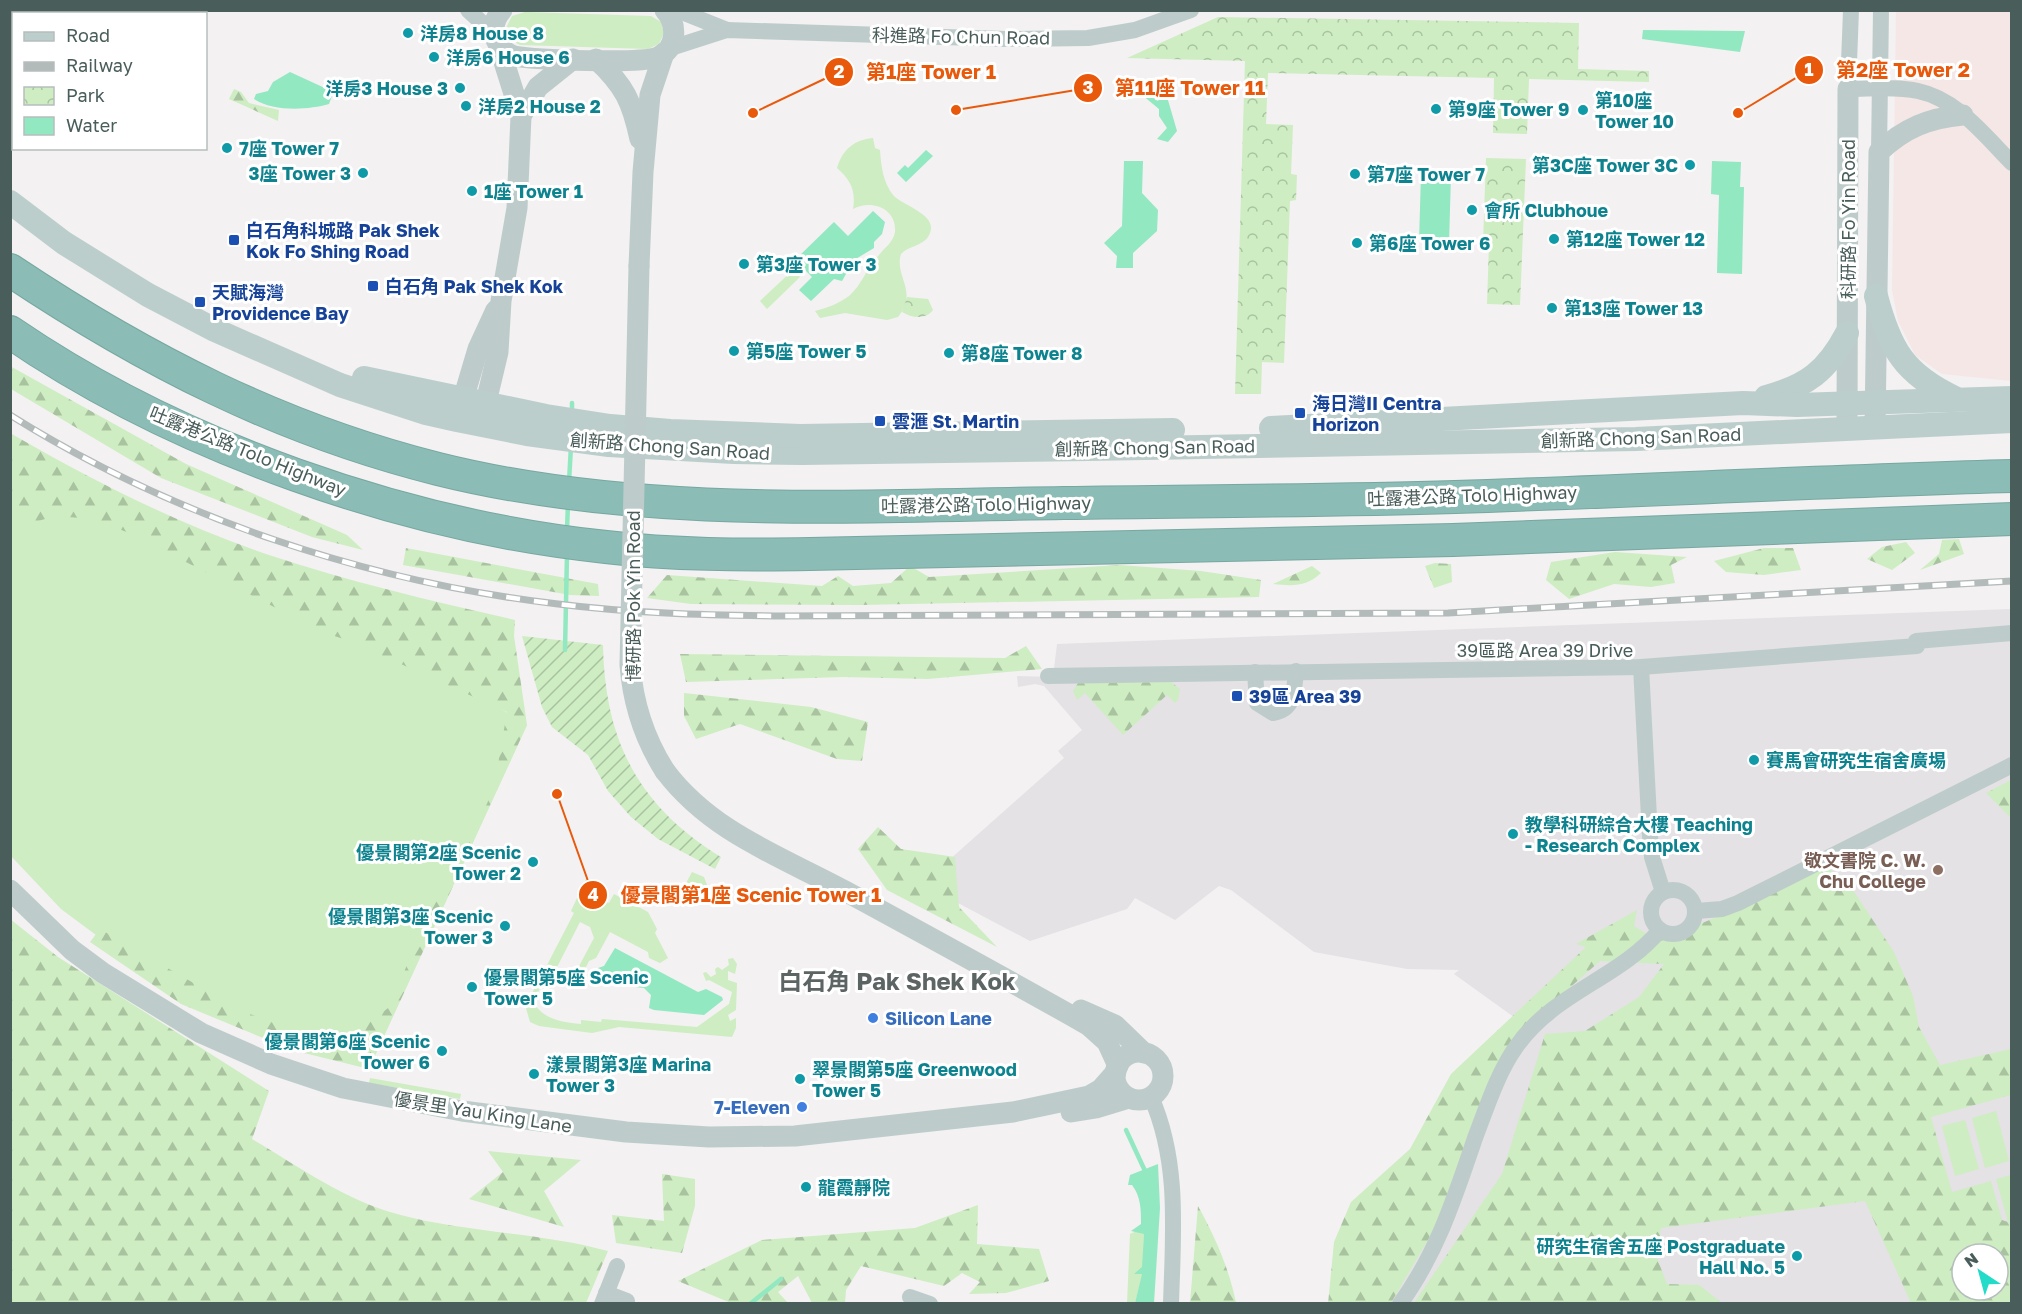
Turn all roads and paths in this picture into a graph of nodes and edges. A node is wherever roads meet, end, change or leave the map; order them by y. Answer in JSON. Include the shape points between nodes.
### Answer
{"nodes":[{"id":1,"x":468,"y":10,"type":"edge"},
{"id":2,"x":502,"y":10,"type":"edge"},
{"id":3,"x":665,"y":10,"type":"edge"},
{"id":4,"x":677,"y":10,"type":"edge"},
{"id":5,"x":1191,"y":10,"type":"edge"},
{"id":6,"x":1851,"y":10,"type":"edge"},
{"id":7,"x":1881,"y":10,"type":"edge"},
{"id":8,"x":727,"y":30,"type":"junction"},
{"id":9,"x":496,"y":40,"type":"junction"},
{"id":10,"x":666,"y":51,"type":"junction"},
{"id":11,"x":573,"y":59,"type":"junction"},
{"id":12,"x":596,"y":60,"type":"junction"},
{"id":13,"x":1848,"y":89,"type":"junction"},
{"id":14,"x":1880,"y":89,"type":"junction"},
{"id":15,"x":1963,"y":115,"type":"junction"},
{"id":16,"x":521,"y":116,"type":"junction"},
{"id":17,"x":1879,"y":152,"type":"junction"},
{"id":18,"x":2012,"y":163,"type":"edge"},
{"id":19,"x":643,"y":172,"type":"junction"},
{"id":20,"x":10,"y":202,"type":"edge"},
{"id":21,"x":10,"y":270,"type":"edge"},
{"id":22,"x":1876,"y":296,"type":"junction"},
{"id":23,"x":10,"y":332,"type":"edge"},
{"id":24,"x":1847,"y":333,"type":"junction"},
{"id":25,"x":2012,"y":398,"type":"edge"},
{"id":26,"x":1959,"y":399,"type":"junction"},
{"id":27,"x":1876,"y":402,"type":"junction"},
{"id":28,"x":1743,"y":403,"type":"junction"},
{"id":29,"x":1847,"y":403,"type":"junction"},
{"id":30,"x":471,"y":413,"type":"junction"},
{"id":31,"x":2012,"y":421,"type":"edge"},
{"id":32,"x":1875,"y":427,"type":"junction"},
{"id":33,"x":1847,"y":428,"type":"junction"},
{"id":34,"x":610,"y":435,"type":"junction"},
{"id":35,"x":2012,"y":476,"type":"edge"},
{"id":36,"x":2012,"y":519,"type":"edge"},
{"id":37,"x":2012,"y":633,"type":"edge"},
{"id":38,"x":1641,"y":667,"type":"junction"},
{"id":39,"x":1296,"y":671,"type":"junction"},
{"id":40,"x":1255,"y":672,"type":"junction"},
{"id":41,"x":1048,"y":676,"type":"dead end"},
{"id":42,"x":2012,"y":765,"type":"edge"},
{"id":43,"x":10,"y":890,"type":"edge"},
{"id":44,"x":1663,"y":892,"type":"junction"},
{"id":45,"x":1696,"y":911,"type":"junction"},
{"id":46,"x":1660,"y":930,"type":"junction"},
{"id":47,"x":1023,"y":988,"type":"junction"},
{"id":48,"x":1144,"y":1053,"type":"junction"},
{"id":49,"x":1117,"y":1069,"type":"junction"},
{"id":50,"x":1151,"y":1097,"type":"junction"},
{"id":51,"x":1129,"y":1098,"type":"junction"},
{"id":52,"x":1013,"y":1112,"type":"junction"},
{"id":53,"x":618,"y":1266,"type":"dead end"},
{"id":54,"x":604,"y":1298,"type":"edge"},
{"id":55,"x":910,"y":1298,"type":"dead end"},
{"id":56,"x":627,"y":1301,"type":"dead end"},
{"id":57,"x":930,"y":1304,"type":"edge"},
{"id":58,"x":1171,"y":1304,"type":"edge"},
{"id":59,"x":1400,"y":1304,"type":"edge"}],
"edges":[{"from":1,"to":9,"type":"street","name":"科進路 Fo Chun Road"},
{"from":2,"to":9,"type":"street","via":[[496,19]]},
{"from":3,"to":10,"type":"street","via":[[674,30]]},
{"from":4,"to":8,"type":"street","name":"科進路 Fo Chun Road"},
{"from":5,"to":8,"type":"street","name":"科進路 Fo Chun Road","via":[[1135,30],[1088,38]]},
{"from":6,"to":13,"type":"street","name":"科研路 Fo Yin Road"},
{"from":7,"to":14,"type":"street","name":"科研路 Fo Yin Road"},
{"from":8,"to":10,"type":"street","name":"科進路 Fo Chun Road"},
{"from":9,"to":11,"type":"street","name":"科進路 Fo Chun Road","via":[[507,53],[520,57]]},
{"from":9,"to":16,"type":"street"},
{"from":10,"to":12,"type":"street","name":"科進路 Fo Chun Road","via":[[642,60]]},
{"from":10,"to":19,"type":"street","name":"博研路 Pok Yin Road","via":[[650,95]]},
{"from":11,"to":12,"type":"street","name":"科進路 Fo Chun Road"},
{"from":11,"to":16,"type":"street","via":[[538,87]]},
{"from":12,"to":19,"type":"street","name":"博研路 Pok Yin Road","via":[[615,76],[633,108]]},
{"from":13,"to":14,"type":"street"},
{"from":13,"to":24,"type":"street","name":"科研路 Fo Yin Road"},
{"from":14,"to":15,"type":"street","via":[[1930,94]]},
{"from":14,"to":17,"type":"street","name":"科研路 Fo Yin Road"},
{"from":15,"to":17,"type":"street","via":[[1922,122],[1905,130]]},
{"from":15,"to":18,"type":"street"},
{"from":16,"to":30,"type":"street","via":[[517,208],[501,301],[478,349]]},
{"from":17,"to":22,"type":"street","name":"科研路 Fo Yin Road"},
{"from":19,"to":47,"type":"street","name":"博研路 Pok Yin Road","bridge":true,"via":[[630,665],[644,732],[665,771],[689,800],[734,834]]},
{"from":20,"to":30,"type":"main road","name":"創新路 Chong San Road","via":[[64,243],[148,295],[215,330],[310,370],[345,374]]},
{"from":21,"to":35,"type":"highway","name":"吐露港公路 Tolo Highway","via":[[118,340],[223,394],[328,436],[435,468],[515,485],[607,498],[730,505],[1044,504],[1470,496]]},
{"from":22,"to":26,"type":"main road","via":[[1883,323],[1900,358],[1921,380]]},
{"from":22,"to":27,"type":"street","name":"科研路 Fo Yin Road"},
{"from":23,"to":36,"type":"highway","name":"吐露港公路 Tolo Highway","via":[[95,386],[312,480],[402,508],[507,532],[605,547],[733,555],[810,554],[1453,540]]},
{"from":24,"to":28,"type":"main road","via":[[1829,361],[1807,382]]},
{"from":24,"to":29,"type":"street","name":"科研路 Fo Yin Road"},
{"from":25,"to":26,"type":"main road","name":"創新路 Chong San Road"},
{"from":26,"to":27,"type":"main road","name":"創新路 Chong San Road"},
{"from":27,"to":29,"type":"main road","name":"創新路 Chong San Road"},
{"from":27,"to":32,"type":"street","name":"科研路 Fo Yin Road"},
{"from":28,"to":29,"type":"main road","name":"創新路 Chong San Road"},
{"from":28,"to":34,"type":"main road","name":"創新路 Chong San Road","via":[[1299,428]]},
{"from":29,"to":33,"type":"street","name":"科研路 Fo Yin Road"},
{"from":30,"to":34,"type":"main road","name":"創新路 Chong San Road"},
{"from":31,"to":32,"type":"main road","name":"創新路 Chong San Road"},
{"from":32,"to":33,"type":"main road","name":"創新路 Chong San Road"},
{"from":33,"to":34,"type":"main road","name":"創新路 Chong San Road","via":[[1636,439],[802,453],[734,452]]},
{"from":37,"to":38,"type":"street","via":[[1916,641],[1917,646]]},
{"from":38,"to":39,"type":"street","name":"39區路 Area 39 Drive"},
{"from":38,"to":44,"type":"street","name":"39區路 Area 39 Drive","via":[[1652,857]]},
{"from":39,"to":40,"type":"street","name":"39區路 Area 39 Drive"},
{"from":39,"to":40,"type":"street","via":[[1292,700],[1285,710],[1273,713],[1257,703]]},
{"from":40,"to":41,"type":"street","name":"39區路 Area 39 Drive"},
{"from":42,"to":45,"type":"street","via":[[1738,903]]},
{"from":43,"to":52,"type":"street","name":"優景里 Yau King Lane","via":[[72,950],[167,1015],[235,1049],[343,1088],[544,1123],[708,1137],[825,1134]]},
{"from":44,"to":45,"type":"street","via":[[1684,893]]},
{"from":44,"to":46,"type":"street","via":[[1651,911]]},
{"from":45,"to":46,"type":"street","via":[[1692,925],[1681,933]]},
{"from":46,"to":59,"type":"street","via":[[1632,957],[1554,1005],[1529,1027],[1492,1093],[1437,1244]]},
{"from":47,"to":48,"type":"street","name":"博研路 Pok Yin Road","via":[[1115,1025]]},
{"from":47,"to":49,"type":"street","name":"博研路 Pok Yin Road","via":[[1096,1030],[1111,1047]]},
{"from":48,"to":49,"type":"street","via":[[1131,1053]]},
{"from":48,"to":50,"type":"street","via":[[1154,1057],[1163,1072],[1162,1083]]},
{"from":49,"to":51,"type":"street","via":[[1119,1090]]},
{"from":49,"to":52,"type":"street","name":"優景里 Yau King Lane","via":[[1107,1084],[1089,1096]]},
{"from":50,"to":51,"type":"street"},
{"from":50,"to":58,"type":"street","via":[[1165,1134],[1171,1168]]},
{"from":51,"to":52,"type":"street","name":"優景里 Yau King Lane","via":[[1079,1111]]},
{"from":53,"to":54,"type":"street"},
{"from":54,"to":56,"type":"street"},
{"from":55,"to":57,"type":"street"}]}
